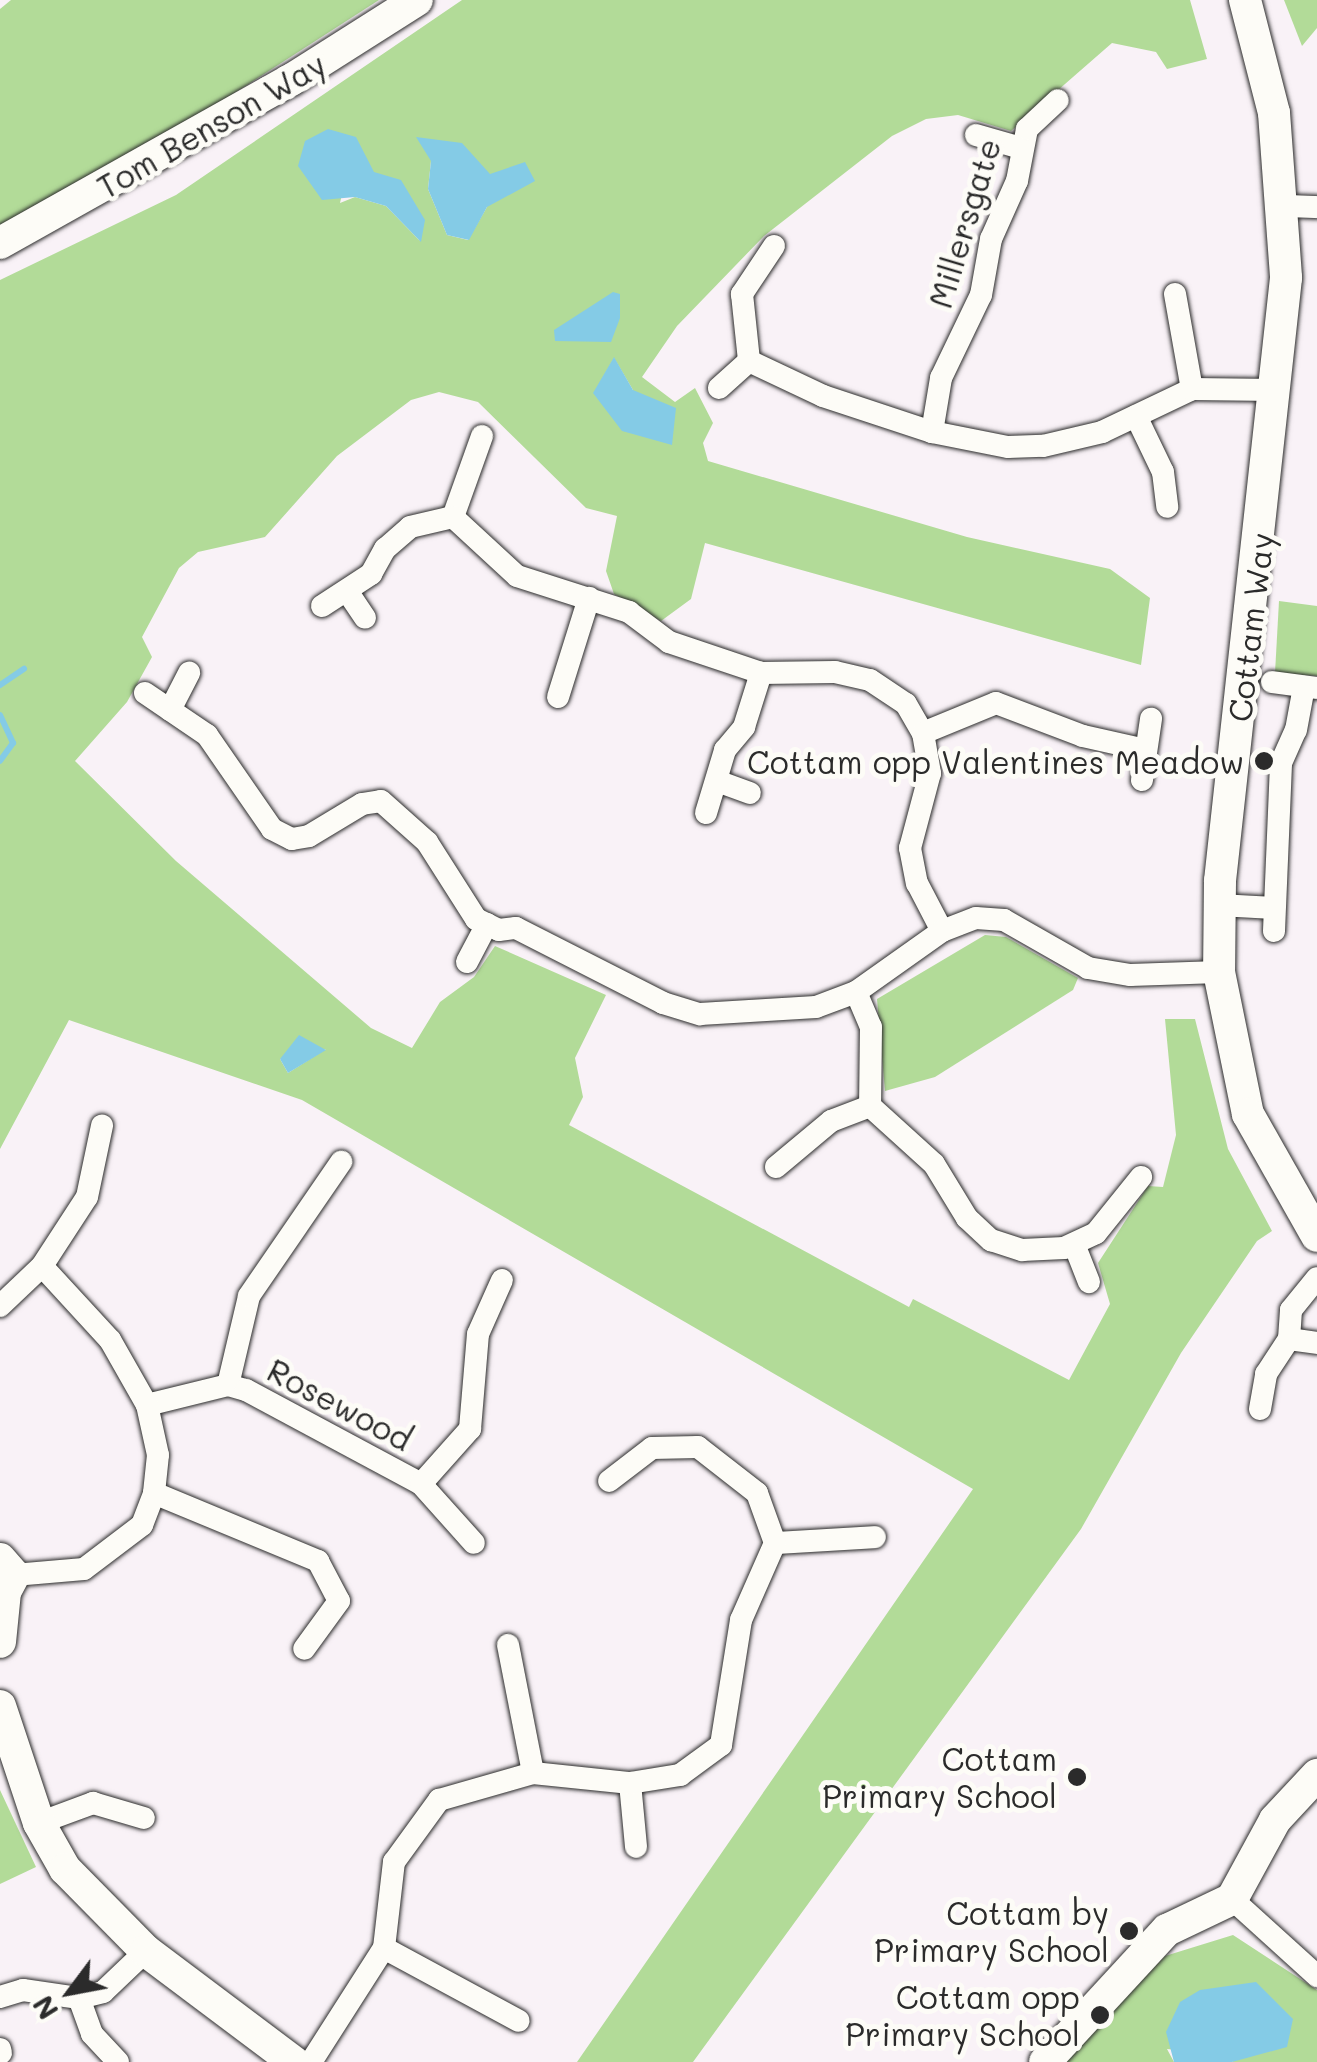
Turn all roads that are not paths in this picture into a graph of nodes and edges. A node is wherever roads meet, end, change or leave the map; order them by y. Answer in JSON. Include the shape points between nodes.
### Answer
{"nodes":[{"id":1,"x":417,"y":0,"type":"edge"},
{"id":2,"x":1245,"y":0,"type":"edge"},
{"id":3,"x":1058,"y":100,"type":"dead end"},
{"id":4,"x":976,"y":135,"type":"dead end"},
{"id":5,"x":1021,"y":148,"type":"junction"},
{"id":6,"x":1301,"y":206,"type":"edge"},
{"id":7,"x":0,"y":243,"type":"edge"},
{"id":8,"x":774,"y":246,"type":"dead end"},
{"id":9,"x":1175,"y":294,"type":"dead end"},
{"id":10,"x":749,"y":361,"type":"junction"},
{"id":11,"x":719,"y":388,"type":"dead end"},
{"id":12,"x":1192,"y":389,"type":"junction"},
{"id":13,"x":1276,"y":390,"type":"junction"},
{"id":14,"x":1136,"y":416,"type":"junction"},
{"id":15,"x":932,"y":432,"type":"junction"},
{"id":16,"x":482,"y":436,"type":"dead end"},
{"id":17,"x":1167,"y":507,"type":"dead end"},
{"id":18,"x":453,"y":518,"type":"junction"},
{"id":19,"x":347,"y":591,"type":"junction"},
{"id":20,"x":589,"y":598,"type":"junction"},
{"id":21,"x":322,"y":606,"type":"dead end"},
{"id":22,"x":364,"y":618,"type":"dead end"},
{"id":23,"x":189,"y":673,"type":"dead end"},
{"id":24,"x":761,"y":673,"type":"junction"},
{"id":25,"x":1272,"y":682,"type":"dead end"},
{"id":26,"x":1310,"y":688,"type":"edge"},
{"id":27,"x":146,"y":693,"type":"dead end"},
{"id":28,"x":558,"y":697,"type":"dead end"},
{"id":29,"x":170,"y":710,"type":"junction"},
{"id":30,"x":1151,"y":719,"type":"dead end"},
{"id":31,"x":923,"y":733,"type":"junction"},
{"id":32,"x":1145,"y":750,"type":"junction"},
{"id":33,"x":1142,"y":780,"type":"dead end"},
{"id":34,"x":716,"y":781,"type":"junction"},
{"id":35,"x":750,"y":793,"type":"dead end"},
{"id":36,"x":706,"y":814,"type":"dead end"},
{"id":37,"x":1218,"y":905,"type":"junction"},
{"id":38,"x":486,"y":924,"type":"junction"},
{"id":39,"x":942,"y":931,"type":"junction"},
{"id":40,"x":466,"y":962,"type":"dead end"},
{"id":41,"x":1219,"y":972,"type":"junction"},
{"id":42,"x":856,"y":992,"type":"junction"},
{"id":43,"x":870,"y":1106,"type":"junction"},
{"id":44,"x":102,"y":1126,"type":"dead end"},
{"id":45,"x":341,"y":1162,"type":"dead end"},
{"id":46,"x":776,"y":1168,"type":"dead end"},
{"id":47,"x":1141,"y":1177,"type":"dead end"},
{"id":48,"x":1317,"y":1236,"type":"edge"},
{"id":49,"x":1074,"y":1244,"type":"junction"},
{"id":50,"x":42,"y":1266,"type":"junction"},
{"id":51,"x":1317,"y":1278,"type":"edge"},
{"id":52,"x":502,"y":1280,"type":"dead end"},
{"id":53,"x":1090,"y":1282,"type":"dead end"},
{"id":54,"x":0,"y":1306,"type":"edge"},
{"id":55,"x":1289,"y":1339,"type":"junction"},
{"id":56,"x":1317,"y":1343,"type":"edge"},
{"id":57,"x":228,"y":1386,"type":"junction"},
{"id":58,"x":147,"y":1404,"type":"junction"},
{"id":59,"x":1260,"y":1408,"type":"dead end"},
{"id":60,"x":609,"y":1480,"type":"dead end"},
{"id":61,"x":421,"y":1484,"type":"junction"},
{"id":62,"x":154,"y":1493,"type":"junction"},
{"id":63,"x":875,"y":1536,"type":"dead end"},
{"id":64,"x":474,"y":1543,"type":"dead end"},
{"id":65,"x":775,"y":1543,"type":"junction"},
{"id":66,"x":7,"y":1567,"type":"edge"},
{"id":67,"x":0,"y":1642,"type":"edge"},
{"id":68,"x":508,"y":1645,"type":"dead end"},
{"id":69,"x":304,"y":1649,"type":"dead end"},
{"id":70,"x":0,"y":1706,"type":"edge"},
{"id":71,"x":533,"y":1773,"type":"junction"},
{"id":72,"x":1317,"y":1774,"type":"edge"},
{"id":73,"x":630,"y":1784,"type":"junction"},
{"id":74,"x":144,"y":1818,"type":"dead end"},
{"id":75,"x":39,"y":1823,"type":"junction"},
{"id":76,"x":636,"y":1847,"type":"dead end"},
{"id":77,"x":1232,"y":1899,"type":"junction"},
{"id":78,"x":384,"y":1948,"type":"junction"},
{"id":79,"x":146,"y":1950,"type":"junction"},
{"id":80,"x":1317,"y":1976,"type":"edge"},
{"id":81,"x":0,"y":1997,"type":"edge"},
{"id":82,"x":79,"y":1998,"type":"junction"},
{"id":83,"x":519,"y":2021,"type":"dead end"},
{"id":84,"x":118,"y":2062,"type":"edge"},
{"id":85,"x":294,"y":2062,"type":"edge"},
{"id":86,"x":311,"y":2062,"type":"edge"},
{"id":87,"x":1044,"y":2062,"type":"edge"}],
"edges":[{"from":1,"to":7,"type":"main road","name":"Tom Benson Way","via":[[224,120]]},
{"from":2,"to":6,"type":"main road","name":"Cottam Way"},
{"from":3,"to":5,"type":"street","name":"Millersgate","via":[[1028,129]]},
{"from":4,"to":5,"type":"street"},
{"from":5,"to":15,"type":"street","name":"Millersgate","via":[[1017,182],[990,238],[981,296],[941,378]]},
{"from":6,"to":13,"type":"main road","name":"Cottam Way"},
{"from":8,"to":10,"type":"street","via":[[742,294]]},
{"from":9,"to":12,"type":"street"},
{"from":10,"to":11,"type":"street"},
{"from":10,"to":15,"type":"street","via":[[823,396]]},
{"from":12,"to":13,"type":"street"},
{"from":12,"to":14,"type":"street"},
{"from":13,"to":37,"type":"main road","name":"Cottam Way"},
{"from":14,"to":15,"type":"street","via":[[1043,446],[1008,447]]},
{"from":14,"to":17,"type":"street","via":[[1163,472]]},
{"from":16,"to":18,"type":"street"},
{"from":18,"to":19,"type":"street","via":[[410,528]]},
{"from":18,"to":20,"type":"street","via":[[517,576]]},
{"from":19,"to":21,"type":"street"},
{"from":19,"to":22,"type":"street"},
{"from":20,"to":24,"type":"street","via":[[629,612],[669,642]]},
{"from":20,"to":28,"type":"street"},
{"from":23,"to":29,"type":"street"},
{"from":24,"to":31,"type":"street","via":[[835,672],[870,680],[906,704]]},
{"from":24,"to":34,"type":"street"},
{"from":25,"to":26,"type":"street"},
{"from":26,"to":37,"type":"street","via":[[1280,763],[1274,919]]},
{"from":27,"to":29,"type":"street"},
{"from":29,"to":38,"type":"street","via":[[207,735],[272,829],[292,839],[362,804],[381,801],[392,808],[427,842],[476,919]]},
{"from":30,"to":32,"type":"street"},
{"from":31,"to":32,"type":"street","via":[[996,703]]},
{"from":31,"to":39,"type":"street","via":[[930,773],[910,848],[917,883]]},
{"from":32,"to":33,"type":"street"},
{"from":34,"to":35,"type":"street"},
{"from":34,"to":36,"type":"street"},
{"from":37,"to":41,"type":"main road","name":"Cottam Way"},
{"from":38,"to":40,"type":"street"},
{"from":38,"to":42,"type":"street","via":[[516,928],[647,996],[700,1014],[816,1007]]},
{"from":39,"to":41,"type":"street","via":[[976,918],[1004,920],[1088,968],[1130,975]]},
{"from":39,"to":42,"type":"street"},
{"from":41,"to":48,"type":"main road","name":"Cottam Way","via":[[1248,1114]]},
{"from":42,"to":43,"type":"street","via":[[870,1028]]},
{"from":43,"to":46,"type":"street","via":[[831,1121]]},
{"from":43,"to":49,"type":"street","via":[[934,1164],[966,1218],[991,1240],[1022,1250]]},
{"from":44,"to":50,"type":"street","via":[[87,1197]]},
{"from":45,"to":57,"type":"street","name":"Rosewood","via":[[249,1296]]},
{"from":47,"to":49,"type":"street","via":[[1096,1233]]},
{"from":49,"to":53,"type":"street"},
{"from":50,"to":54,"type":"street"},
{"from":50,"to":58,"type":"street","via":[[110,1340]]},
{"from":51,"to":55,"type":"street","via":[[1291,1310]]},
{"from":52,"to":61,"type":"street","name":"Rosewood","via":[[478,1334],[470,1429]]},
{"from":55,"to":56,"type":"street"},
{"from":55,"to":59,"type":"street","via":[[1266,1374]]},
{"from":57,"to":58,"type":"street","name":"Rosewood"},
{"from":57,"to":61,"type":"street","name":"Rosewood"},
{"from":58,"to":62,"type":"street","via":[[158,1455]]},
{"from":60,"to":65,"type":"street","via":[[652,1448],[698,1447],[756,1493]]},
{"from":61,"to":64,"type":"street","name":"Rosewood"},
{"from":62,"to":66,"type":"street","via":[[142,1524],[84,1569]]},
{"from":62,"to":69,"type":"street","via":[[318,1561],[339,1600]]},
{"from":63,"to":65,"type":"street"},
{"from":65,"to":73,"type":"street","via":[[741,1620],[720,1746],[680,1774]]},
{"from":66,"to":67,"type":"main road"},
{"from":68,"to":71,"type":"street"},
{"from":70,"to":75,"type":"main road"},
{"from":71,"to":73,"type":"street"},
{"from":71,"to":78,"type":"street","via":[[439,1800],[394,1862]]},
{"from":72,"to":77,"type":"main road","via":[[1275,1820]]},
{"from":73,"to":76,"type":"street"},
{"from":74,"to":75,"type":"street","via":[[93,1803]]},
{"from":75,"to":79,"type":"main road","via":[[64,1870]]},
{"from":77,"to":80,"type":"street"},
{"from":77,"to":87,"type":"main road","via":[[1167,1930]]},
{"from":78,"to":83,"type":"street"},
{"from":78,"to":86,"type":"street"},
{"from":79,"to":82,"type":"street","via":[[103,1992]]},
{"from":79,"to":85,"type":"main road"},
{"from":81,"to":82,"type":"street","via":[[22,1990]]},
{"from":82,"to":84,"type":"street","via":[[92,2034]]}]}
